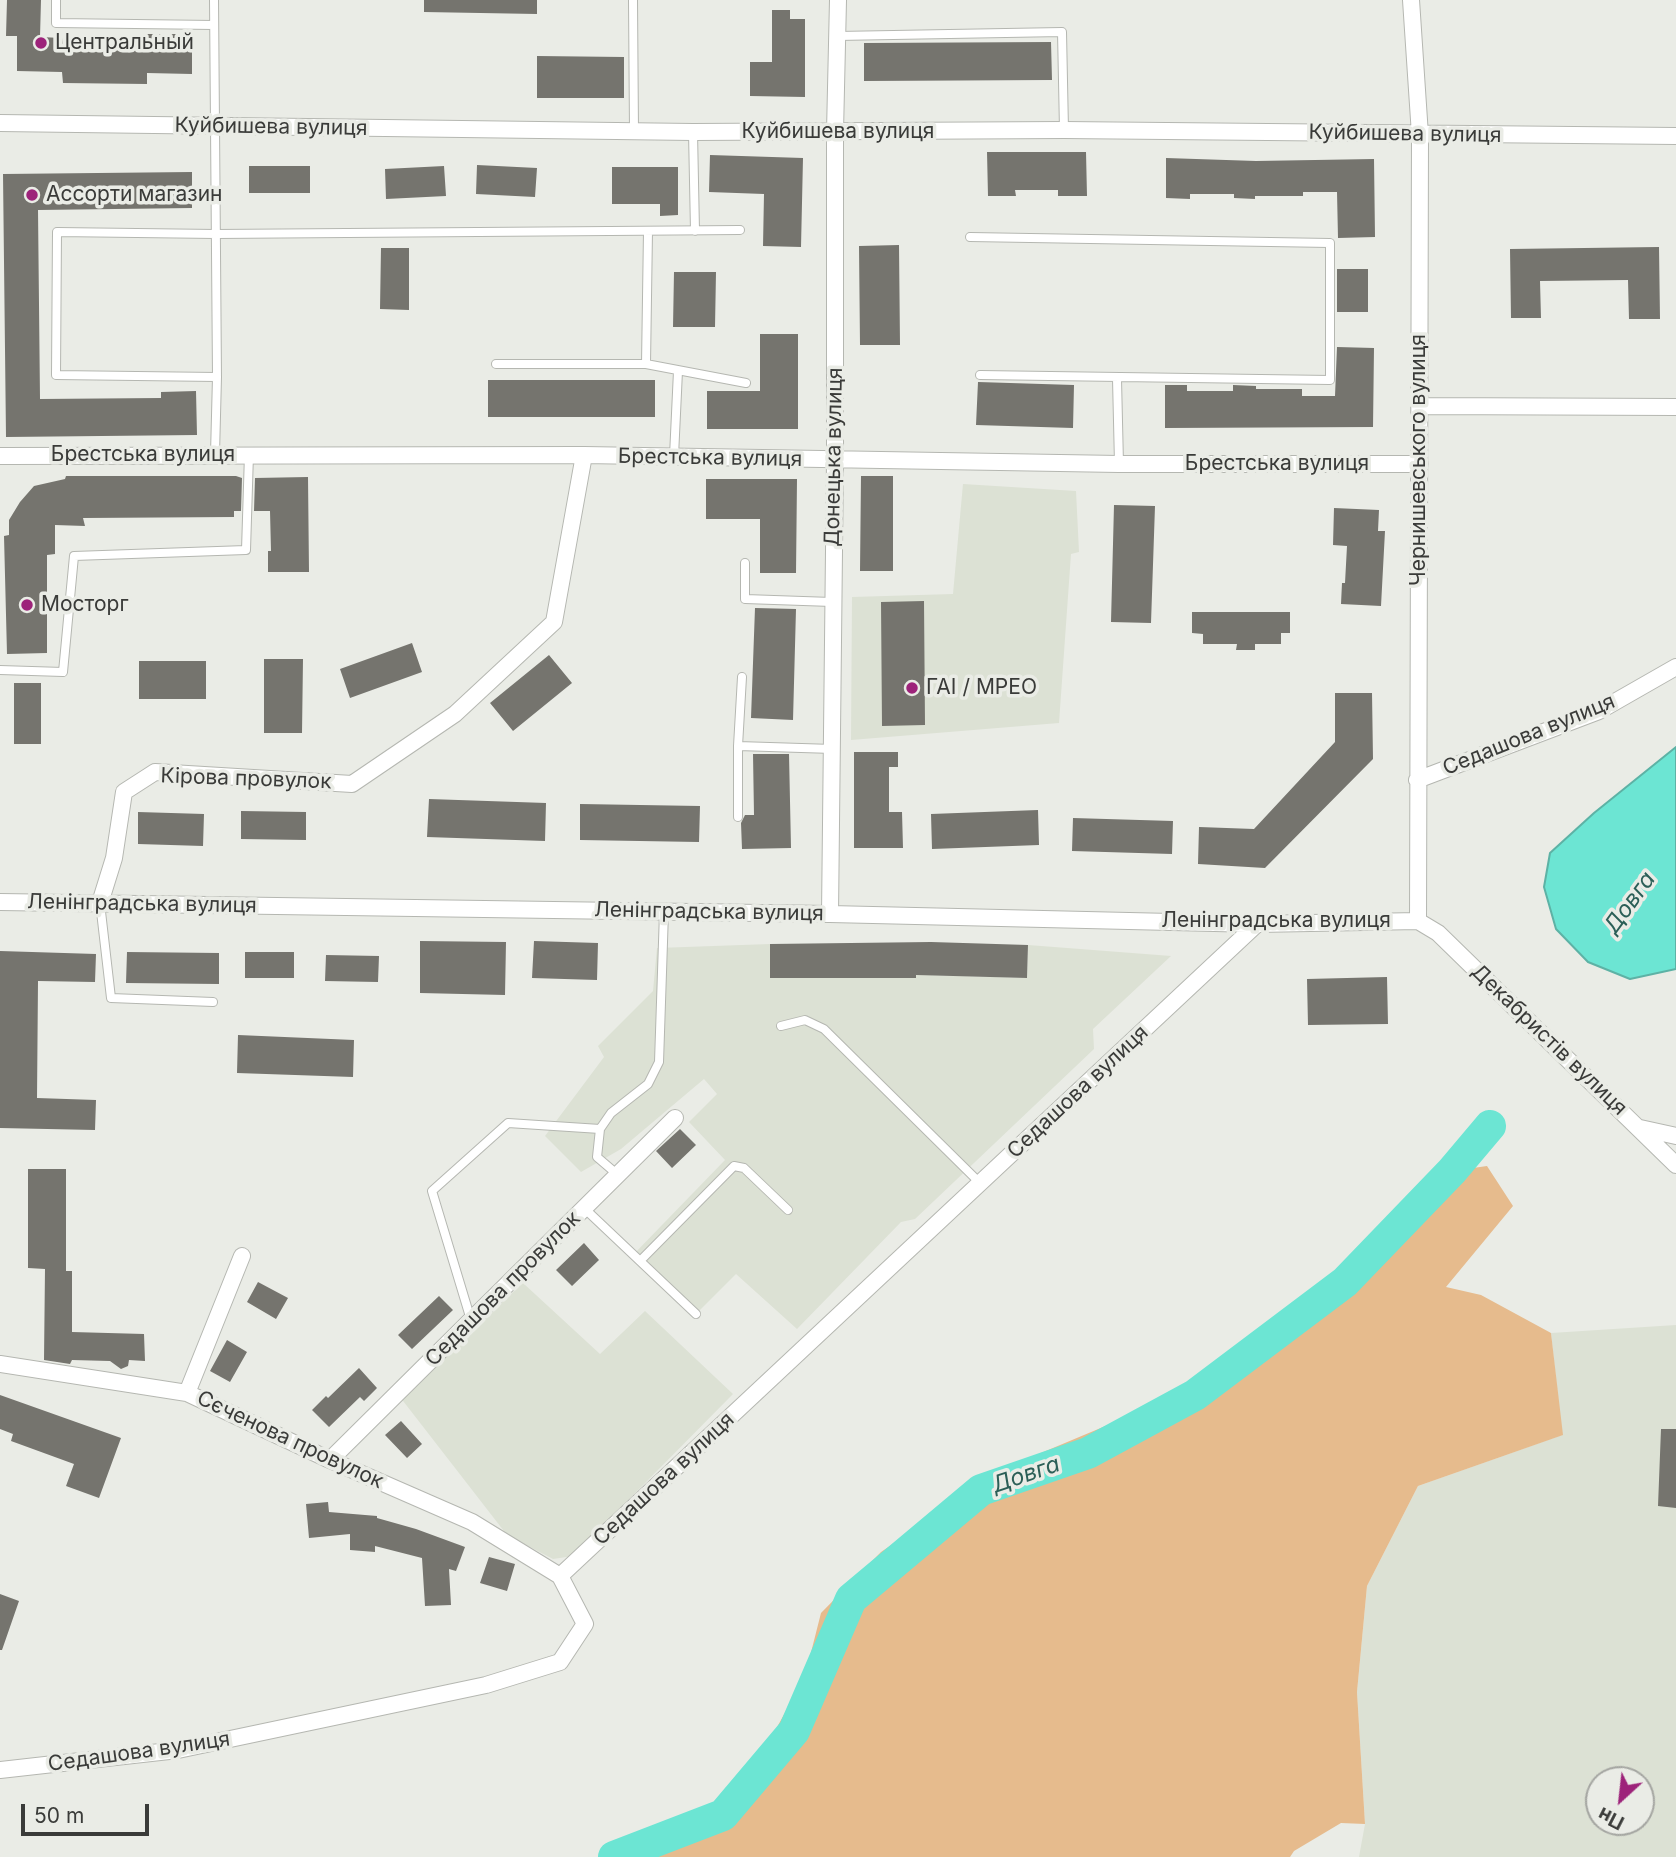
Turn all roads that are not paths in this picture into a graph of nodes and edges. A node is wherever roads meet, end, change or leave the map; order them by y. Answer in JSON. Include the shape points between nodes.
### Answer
{"nodes":[{"id":1,"x":56,"y":0,"type":"edge"},
{"id":2,"x":214,"y":0,"type":"edge"},
{"id":3,"x":633,"y":0,"type":"edge"},
{"id":4,"x":838,"y":0,"type":"edge"},
{"id":5,"x":1410,"y":0,"type":"edge"},
{"id":6,"x":214,"y":25,"type":"junction"},
{"id":7,"x":837,"y":36,"type":"junction"},
{"id":8,"x":0,"y":123,"type":"edge"},
{"id":9,"x":215,"y":126,"type":"junction"},
{"id":10,"x":1064,"y":130,"type":"junction"},
{"id":11,"x":634,"y":131,"type":"junction"},
{"id":12,"x":693,"y":132,"type":"junction"},
{"id":13,"x":835,"y":132,"type":"junction"},
{"id":14,"x":1420,"y":135,"type":"junction"},
{"id":15,"x":1676,"y":136,"type":"edge"},
{"id":16,"x":740,"y":230,"type":"dead end"},
{"id":17,"x":648,"y":231,"type":"junction"},
{"id":18,"x":695,"y":231,"type":"junction"},
{"id":19,"x":216,"y":234,"type":"junction"},
{"id":20,"x":970,"y":237,"type":"dead end"},
{"id":21,"x":496,"y":364,"type":"dead end"},
{"id":22,"x":646,"y":364,"type":"junction"},
{"id":23,"x":678,"y":372,"type":"junction"},
{"id":24,"x":980,"y":375,"type":"dead end"},
{"id":25,"x":217,"y":377,"type":"junction"},
{"id":26,"x":1117,"y":379,"type":"junction"},
{"id":27,"x":746,"y":383,"type":"dead end"},
{"id":28,"x":1420,"y":406,"type":"junction"},
{"id":29,"x":1676,"y":407,"type":"edge"},
{"id":30,"x":215,"y":454,"type":"junction"},
{"id":31,"x":249,"y":454,"type":"junction"},
{"id":32,"x":584,"y":455,"type":"junction"},
{"id":33,"x":0,"y":456,"type":"edge"},
{"id":34,"x":674,"y":456,"type":"junction"},
{"id":35,"x":835,"y":460,"type":"junction"},
{"id":36,"x":1119,"y":464,"type":"junction"},
{"id":37,"x":1420,"y":464,"type":"junction"},
{"id":38,"x":746,"y":563,"type":"dead end"},
{"id":39,"x":832,"y":602,"type":"junction"},
{"id":40,"x":1676,"y":667,"type":"edge"},
{"id":41,"x":0,"y":670,"type":"edge"},
{"id":42,"x":742,"y":677,"type":"dead end"},
{"id":43,"x":738,"y":746,"type":"junction"},
{"id":44,"x":833,"y":749,"type":"junction"},
{"id":45,"x":1417,"y":780,"type":"junction"},
{"id":46,"x":738,"y":817,"type":"dead end"},
{"id":47,"x":0,"y":902,"type":"edge"},
{"id":48,"x":100,"y":903,"type":"junction"},
{"id":49,"x":664,"y":912,"type":"junction"},
{"id":50,"x":830,"y":914,"type":"junction"},
{"id":51,"x":1418,"y":921,"type":"junction"},
{"id":52,"x":1257,"y":925,"type":"junction"},
{"id":53,"x":213,"y":1002,"type":"dead end"},
{"id":54,"x":781,"y":1026,"type":"dead end"},
{"id":55,"x":675,"y":1118,"type":"dead end"},
{"id":56,"x":1640,"y":1128,"type":"junction"},
{"id":57,"x":600,"y":1129,"type":"junction"},
{"id":58,"x":1676,"y":1136,"type":"edge"},
{"id":59,"x":1676,"y":1165,"type":"edge"},
{"id":60,"x":618,"y":1175,"type":"junction"},
{"id":61,"x":980,"y":1183,"type":"junction"},
{"id":62,"x":584,"y":1208,"type":"junction"},
{"id":63,"x":788,"y":1210,"type":"dead end"},
{"id":64,"x":242,"y":1256,"type":"dead end"},
{"id":65,"x":640,"y":1261,"type":"junction"},
{"id":66,"x":696,"y":1314,"type":"dead end"},
{"id":67,"x":471,"y":1320,"type":"junction"},
{"id":68,"x":0,"y":1364,"type":"edge"},
{"id":69,"x":187,"y":1393,"type":"junction"},
{"id":70,"x":330,"y":1460,"type":"junction"},
{"id":71,"x":561,"y":1576,"type":"junction"},
{"id":72,"x":0,"y":1770,"type":"edge"}],
"edges":[{"from":1,"to":6,"type":"lane","via":[[56,23]]},
{"from":2,"to":6,"type":"lane"},
{"from":3,"to":11,"type":"lane"},
{"from":4,"to":7,"type":"street","name":"Донецька вулиця"},
{"from":5,"to":14,"type":"street","name":"Чернишевського вулиця"},
{"from":6,"to":9,"type":"lane"},
{"from":7,"to":10,"type":"lane","via":[[1062,32]]},
{"from":7,"to":13,"type":"street","name":"Донецька вулиця"},
{"from":8,"to":9,"type":"street","name":"Куйбишева вулиця"},
{"from":9,"to":11,"type":"street","name":"Куйбишева вулиця"},
{"from":9,"to":19,"type":"lane"},
{"from":10,"to":13,"type":"street","name":"Куйбишева вулиця"},
{"from":10,"to":14,"type":"street","name":"Куйбишева вулиця"},
{"from":11,"to":12,"type":"street","name":"Куйбишева вулиця"},
{"from":12,"to":13,"type":"street","name":"Куйбишева вулиця"},
{"from":12,"to":18,"type":"lane"},
{"from":13,"to":35,"type":"street","name":"Донецька вулиця"},
{"from":14,"to":15,"type":"street","name":"Куйбишева вулиця"},
{"from":14,"to":28,"type":"street","name":"Чернишевського вулиця"},
{"from":16,"to":18,"type":"lane"},
{"from":17,"to":18,"type":"lane"},
{"from":17,"to":19,"type":"lane"},
{"from":17,"to":22,"type":"lane"},
{"from":19,"to":25,"type":"lane"},
{"from":19,"to":25,"type":"lane","via":[[57,232],[56,375]]},
{"from":20,"to":26,"type":"lane","via":[[1330,243],[1329,380]]},
{"from":21,"to":22,"type":"lane"},
{"from":22,"to":23,"type":"lane"},
{"from":23,"to":27,"type":"lane"},
{"from":23,"to":34,"type":"lane"},
{"from":24,"to":26,"type":"lane"},
{"from":25,"to":30,"type":"lane"},
{"from":26,"to":36,"type":"lane"},
{"from":28,"to":29,"type":"street"},
{"from":28,"to":37,"type":"street","name":"Чернишевського вулиця"},
{"from":30,"to":31,"type":"street","name":"Брестська вулиця"},
{"from":30,"to":33,"type":"street","name":"Брестська вулиця"},
{"from":31,"to":32,"type":"street","name":"Брестська вулиця"},
{"from":31,"to":41,"type":"lane","via":[[246,551],[74,556],[63,672]]},
{"from":32,"to":34,"type":"street","name":"Брестська вулиця"},
{"from":32,"to":48,"type":"street","name":"Кірова провулок","via":[[554,622],[455,714],[352,784],[155,772],[124,792],[114,858]]},
{"from":34,"to":35,"type":"street","name":"Брестська вулиця"},
{"from":35,"to":36,"type":"street","name":"Брестська вулиця"},
{"from":35,"to":39,"type":"street","name":"Донецька вулиця"},
{"from":36,"to":37,"type":"street","name":"Брестська вулиця"},
{"from":37,"to":45,"type":"street","name":"Чернишевського вулиця"},
{"from":38,"to":39,"type":"lane","via":[[745,599]]},
{"from":39,"to":44,"type":"street","name":"Донецька вулиця"},
{"from":40,"to":45,"type":"street","name":"Седашова вулиця","via":[[1599,711]]},
{"from":42,"to":43,"type":"lane"},
{"from":43,"to":44,"type":"lane"},
{"from":43,"to":46,"type":"lane"},
{"from":44,"to":50,"type":"street","name":"Донецька вулиця"},
{"from":45,"to":51,"type":"street","name":"Чернишевського вулиця"},
{"from":47,"to":48,"type":"street","name":"Ленінградська вулиця"},
{"from":48,"to":49,"type":"street","name":"Ленінградська вулиця"},
{"from":48,"to":53,"type":"lane","via":[[111,998]]},
{"from":49,"to":50,"type":"street","name":"Ленінградська вулиця"},
{"from":49,"to":57,"type":"lane","via":[[659,1062],[648,1084],[611,1113]]},
{"from":50,"to":52,"type":"street","name":"Ленінградська вулиця"},
{"from":51,"to":52,"type":"street","name":"Ленінградська вулиця"},
{"from":51,"to":56,"type":"street","name":"Декабристів вулиця","via":[[1438,933]]},
{"from":52,"to":61,"type":"street","name":"Седашова вулиця"},
{"from":54,"to":61,"type":"lane","via":[[805,1020],[824,1029]]},
{"from":55,"to":60,"type":"street","name":"Седашова провулок"},
{"from":56,"to":58,"type":"street"},
{"from":56,"to":59,"type":"street","name":"Декабристів вулиця"},
{"from":57,"to":60,"type":"lane","via":[[597,1157]]},
{"from":57,"to":67,"type":"lane","via":[[508,1123],[432,1191]]},
{"from":60,"to":62,"type":"street","name":"Седашова провулок"},
{"from":61,"to":71,"type":"street","name":"Седашова вулиця"},
{"from":62,"to":65,"type":"lane"},
{"from":62,"to":67,"type":"street","name":"Седашова провулок"},
{"from":63,"to":65,"type":"lane","via":[[744,1168],[734,1166]]},
{"from":64,"to":69,"type":"street"},
{"from":65,"to":66,"type":"lane"},
{"from":67,"to":70,"type":"street","name":"Седашова провулок"},
{"from":68,"to":69,"type":"street","name":"Сєченова провулок"},
{"from":69,"to":70,"type":"street","name":"Сєченова провулок"},
{"from":70,"to":71,"type":"street","name":"Сєченова провулок","via":[[472,1522]]},
{"from":71,"to":72,"type":"street","name":"Седашова вулиця","via":[[584,1624],[560,1662],[486,1685],[178,1750]]}]}
